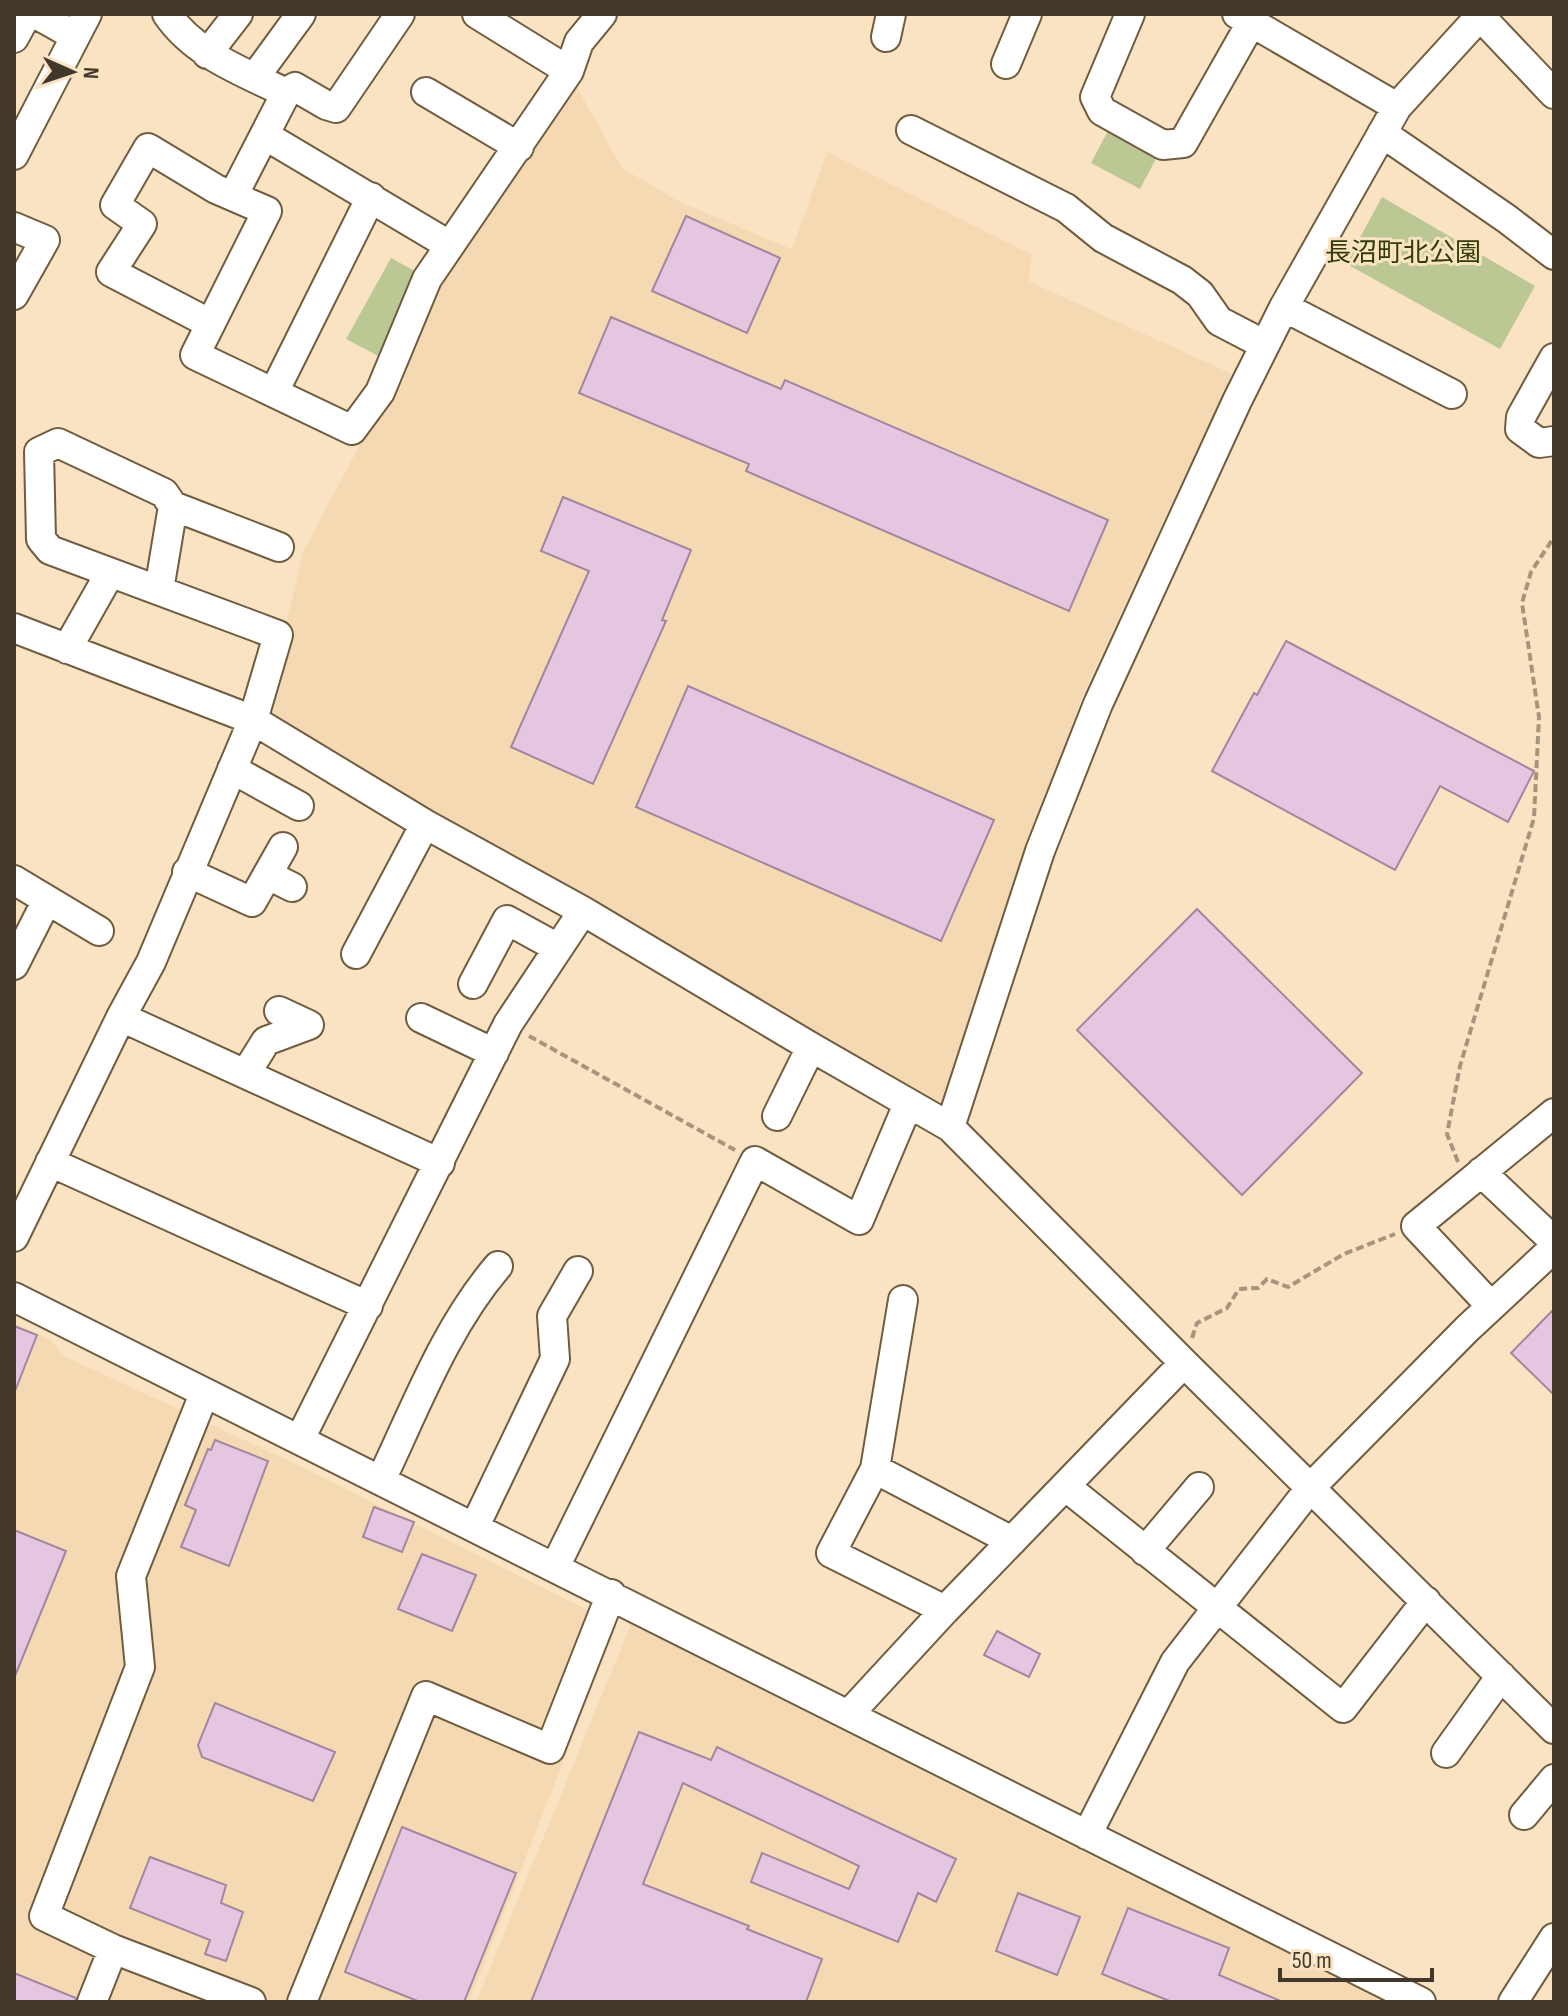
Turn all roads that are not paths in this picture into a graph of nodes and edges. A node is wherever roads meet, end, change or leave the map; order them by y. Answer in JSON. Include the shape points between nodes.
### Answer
{"nodes":[{"id":1,"x":27,"y":14,"type":"edge"},
{"id":2,"x":36,"y":14,"type":"edge"},
{"id":3,"x":167,"y":14,"type":"edge"},
{"id":4,"x":238,"y":14,"type":"edge"},
{"id":5,"x":301,"y":14,"type":"edge"},
{"id":6,"x":400,"y":14,"type":"edge"},
{"id":7,"x":477,"y":14,"type":"edge"},
{"id":8,"x":602,"y":14,"type":"edge"},
{"id":9,"x":1027,"y":14,"type":"edge"},
{"id":10,"x":1130,"y":14,"type":"edge"},
{"id":11,"x":1481,"y":15,"type":"edge"},
{"id":12,"x":1244,"y":19,"type":"edge"},
{"id":13,"x":81,"y":25,"type":"edge"},
{"id":14,"x":14,"y":38,"type":"edge"},
{"id":15,"x":207,"y":54,"type":"junction"},
{"id":16,"x":1006,"y":64,"type":"dead end"},
{"id":17,"x":569,"y":71,"type":"junction"},
{"id":18,"x":255,"y":77,"type":"junction"},
{"id":19,"x":426,"y":92,"type":"dead end"},
{"id":20,"x":286,"y":93,"type":"junction"},
{"id":21,"x":1554,"y":94,"type":"edge"},
{"id":22,"x":1397,"y":107,"type":"junction"},
{"id":23,"x":911,"y":130,"type":"dead end"},
{"id":24,"x":1382,"y":133,"type":"junction"},
{"id":25,"x":266,"y":136,"type":"junction"},
{"id":26,"x":519,"y":147,"type":"junction"},
{"id":27,"x":14,"y":155,"type":"edge"},
{"id":28,"x":233,"y":196,"type":"junction"},
{"id":29,"x":371,"y":197,"type":"junction"},
{"id":30,"x":14,"y":227,"type":"edge"},
{"id":31,"x":449,"y":245,"type":"junction"},
{"id":32,"x":1554,"y":255,"type":"edge"},
{"id":33,"x":14,"y":295,"type":"edge"},
{"id":34,"x":1284,"y":307,"type":"junction"},
{"id":35,"x":209,"y":323,"type":"junction"},
{"id":36,"x":1265,"y":345,"type":"junction"},
{"id":37,"x":1554,"y":358,"type":"edge"},
{"id":38,"x":274,"y":392,"type":"junction"},
{"id":39,"x":1452,"y":394,"type":"dead end"},
{"id":40,"x":1554,"y":441,"type":"edge"},
{"id":41,"x":173,"y":506,"type":"junction"},
{"id":42,"x":279,"y":547,"type":"dead end"},
{"id":43,"x":110,"y":573,"type":"junction"},
{"id":44,"x":159,"y":590,"type":"junction"},
{"id":45,"x":14,"y":628,"type":"edge"},
{"id":46,"x":67,"y":649,"type":"junction"},
{"id":47,"x":253,"y":720,"type":"junction"},
{"id":48,"x":232,"y":769,"type":"junction"},
{"id":49,"x":299,"y":806,"type":"dead end"},
{"id":50,"x":425,"y":824,"type":"junction"},
{"id":51,"x":283,"y":847,"type":"dead end"},
{"id":52,"x":187,"y":872,"type":"junction"},
{"id":53,"x":14,"y":880,"type":"edge"},
{"id":54,"x":47,"y":900,"type":"junction"},
{"id":55,"x":583,"y":911,"type":"junction"},
{"id":56,"x":99,"y":931,"type":"dead end"},
{"id":57,"x":558,"y":948,"type":"junction"},
{"id":58,"x":356,"y":954,"type":"dead end"},
{"id":59,"x":14,"y":965,"type":"edge"},
{"id":60,"x":473,"y":984,"type":"dead end"},
{"id":61,"x":279,"y":1011,"type":"dead end"},
{"id":62,"x":121,"y":1017,"type":"junction"},
{"id":63,"x":421,"y":1018,"type":"dead end"},
{"id":64,"x":811,"y":1047,"type":"junction"},
{"id":65,"x":494,"y":1053,"type":"junction"},
{"id":66,"x":246,"y":1073,"type":"junction"},
{"id":67,"x":908,"y":1104,"type":"junction"},
{"id":68,"x":1554,"y":1113,"type":"edge"},
{"id":69,"x":777,"y":1116,"type":"dead end"},
{"id":70,"x":950,"y":1127,"type":"junction"},
{"id":71,"x":50,"y":1162,"type":"junction"},
{"id":72,"x":440,"y":1163,"type":"junction"},
{"id":73,"x":1474,"y":1178,"type":"junction"},
{"id":74,"x":14,"y":1237,"type":"edge"},
{"id":75,"x":1552,"y":1247,"type":"edge"},
{"id":76,"x":498,"y":1266,"type":"dead end"},
{"id":77,"x":578,"y":1271,"type":"dead end"},
{"id":78,"x":14,"y":1297,"type":"edge"},
{"id":79,"x":903,"y":1300,"type":"dead end"},
{"id":80,"x":368,"y":1306,"type":"junction"},
{"id":81,"x":1491,"y":1306,"type":"junction"},
{"id":82,"x":1184,"y":1363,"type":"junction"},
{"id":83,"x":204,"y":1394,"type":"junction"},
{"id":84,"x":300,"y":1439,"type":"junction"},
{"id":85,"x":875,"y":1469,"type":"junction"},
{"id":86,"x":381,"y":1480,"type":"junction"},
{"id":87,"x":1065,"y":1486,"type":"junction"},
{"id":88,"x":1199,"y":1487,"type":"dead end"},
{"id":89,"x":1311,"y":1487,"type":"junction"},
{"id":90,"x":475,"y":1526,"type":"junction"},
{"id":91,"x":1012,"y":1541,"type":"junction"},
{"id":92,"x":1145,"y":1551,"type":"junction"},
{"id":93,"x":555,"y":1567,"type":"junction"},
{"id":94,"x":611,"y":1594,"type":"junction"},
{"id":95,"x":1426,"y":1601,"type":"junction"},
{"id":96,"x":1217,"y":1609,"type":"junction"},
{"id":97,"x":945,"y":1610,"type":"junction"},
{"id":98,"x":1501,"y":1676,"type":"junction"},
{"id":99,"x":849,"y":1714,"type":"junction"},
{"id":100,"x":1554,"y":1729,"type":"edge"},
{"id":101,"x":1446,"y":1753,"type":"dead end"},
{"id":102,"x":1554,"y":1779,"type":"edge"},
{"id":103,"x":1524,"y":1815,"type":"dead end"},
{"id":104,"x":1087,"y":1835,"type":"junction"},
{"id":105,"x":1554,"y":1938,"type":"edge"},
{"id":106,"x":113,"y":1949,"type":"junction"},
{"id":107,"x":92,"y":2002,"type":"edge"},
{"id":108,"x":251,"y":2002,"type":"edge"},
{"id":109,"x":302,"y":2002,"type":"edge"},
{"id":110,"x":1421,"y":2002,"type":"edge"},
{"id":111,"x":1513,"y":2002,"type":"edge"}],
"edges":[{"from":1,"to":14,"type":"street"},
{"from":2,"to":13,"type":"street"},
{"from":3,"to":15,"type":"street"},
{"from":4,"to":15,"type":"street"},
{"from":5,"to":18,"type":"street"},
{"from":6,"to":20,"type":"street","via":[[336,108],[295,87]]},
{"from":7,"to":17,"type":"street"},
{"from":8,"to":17,"type":"street","via":[[579,42]]},
{"from":9,"to":16,"type":"street"},
{"from":10,"to":12,"type":"street","via":[[1095,97],[1102,111],[1163,145],[1183,143]]},
{"from":11,"to":21,"type":"street"},
{"from":11,"to":22,"type":"street"},
{"from":12,"to":22,"type":"street"},
{"from":13,"to":27,"type":"street"},
{"from":15,"to":18,"type":"street"},
{"from":17,"to":26,"type":"street"},
{"from":18,"to":20,"type":"street"},
{"from":19,"to":26,"type":"street"},
{"from":20,"to":25,"type":"street"},
{"from":22,"to":24,"type":"street"},
{"from":23,"to":36,"type":"street","via":[[1066,208],[1103,238],[1182,280],[1219,321]]},
{"from":24,"to":32,"type":"street"},
{"from":24,"to":34,"type":"street"},
{"from":25,"to":28,"type":"street"},
{"from":25,"to":29,"type":"street"},
{"from":26,"to":31,"type":"street"},
{"from":28,"to":35,"type":"street","via":[[267,211]]},
{"from":28,"to":35,"type":"street","via":[[148,148],[115,205],[142,224],[111,272]]},
{"from":29,"to":31,"type":"street"},
{"from":29,"to":38,"type":"street"},
{"from":30,"to":33,"type":"street","via":[[45,240]]},
{"from":31,"to":38,"type":"street","via":[[427,279],[380,392],[352,430]]},
{"from":34,"to":36,"type":"street"},
{"from":34,"to":39,"type":"street"},
{"from":35,"to":38,"type":"street","via":[[195,355]]},
{"from":36,"to":70,"type":"street","via":[[1098,704],[1040,851]]},
{"from":37,"to":40,"type":"street","via":[[1521,417],[1520,429],[1539,443]]},
{"from":41,"to":42,"type":"street"},
{"from":41,"to":43,"type":"street","via":[[164,493],[58,443],[39,452],[41,539],[50,550]]},
{"from":41,"to":44,"type":"street"},
{"from":43,"to":44,"type":"street"},
{"from":43,"to":46,"type":"street"},
{"from":44,"to":47,"type":"street","via":[[278,635]]},
{"from":45,"to":46,"type":"street"},
{"from":46,"to":47,"type":"street"},
{"from":47,"to":48,"type":"street"},
{"from":47,"to":50,"type":"street"},
{"from":48,"to":49,"type":"street"},
{"from":48,"to":52,"type":"street"},
{"from":50,"to":55,"type":"street"},
{"from":50,"to":58,"type":"street"},
{"from":51,"to":52,"type":"street","via":[[280,881],[252,902]]},
{"from":52,"to":62,"type":"street","via":[[151,962]]},
{"from":53,"to":54,"type":"street"},
{"from":54,"to":56,"type":"street"},
{"from":54,"to":59,"type":"street"},
{"from":55,"to":57,"type":"street"},
{"from":55,"to":64,"type":"street"},
{"from":57,"to":60,"type":"street","via":[[507,920]]},
{"from":57,"to":65,"type":"street"},
{"from":61,"to":66,"type":"street","via":[[309,1025],[266,1041]]},
{"from":62,"to":66,"type":"street"},
{"from":62,"to":71,"type":"street"},
{"from":63,"to":65,"type":"street"},
{"from":64,"to":67,"type":"street"},
{"from":64,"to":69,"type":"street"},
{"from":65,"to":72,"type":"street"},
{"from":66,"to":72,"type":"street"},
{"from":67,"to":70,"type":"street"},
{"from":67,"to":93,"type":"street","via":[[859,1220],[755,1161]]},
{"from":68,"to":73,"type":"street"},
{"from":70,"to":82,"type":"street"},
{"from":71,"to":74,"type":"street"},
{"from":71,"to":80,"type":"street"},
{"from":72,"to":80,"type":"street"},
{"from":73,"to":75,"type":"street"},
{"from":73,"to":81,"type":"street","via":[[1416,1226]]},
{"from":75,"to":81,"type":"street"},
{"from":76,"to":86,"type":"street","via":[[457,1322]]},
{"from":77,"to":90,"type":"street","via":[[552,1316],[555,1359]]},
{"from":78,"to":83,"type":"street"},
{"from":79,"to":85,"type":"street"},
{"from":80,"to":84,"type":"street"},
{"from":81,"to":89,"type":"street"},
{"from":82,"to":87,"type":"street"},
{"from":82,"to":89,"type":"street"},
{"from":83,"to":84,"type":"street"},
{"from":83,"to":106,"type":"street","via":[[131,1576],[140,1667],[44,1916]]},
{"from":84,"to":86,"type":"street"},
{"from":85,"to":91,"type":"street"},
{"from":85,"to":97,"type":"street","via":[[831,1553]]},
{"from":86,"to":90,"type":"street"},
{"from":87,"to":91,"type":"street"},
{"from":87,"to":92,"type":"street"},
{"from":88,"to":92,"type":"street"},
{"from":89,"to":95,"type":"street"},
{"from":89,"to":96,"type":"street"},
{"from":90,"to":93,"type":"street"},
{"from":91,"to":97,"type":"street"},
{"from":92,"to":96,"type":"street"},
{"from":93,"to":94,"type":"street"},
{"from":94,"to":99,"type":"street"},
{"from":94,"to":109,"type":"street","via":[[550,1749],[426,1696]]},
{"from":95,"to":96,"type":"street","via":[[1343,1708]]},
{"from":95,"to":98,"type":"street"},
{"from":96,"to":104,"type":"street","via":[[1175,1662]]},
{"from":97,"to":99,"type":"street"},
{"from":98,"to":100,"type":"street"},
{"from":98,"to":101,"type":"street"},
{"from":99,"to":104,"type":"street"},
{"from":102,"to":103,"type":"street"},
{"from":104,"to":110,"type":"street"},
{"from":105,"to":111,"type":"street"},
{"from":106,"to":107,"type":"street"},
{"from":106,"to":108,"type":"street"}]}
